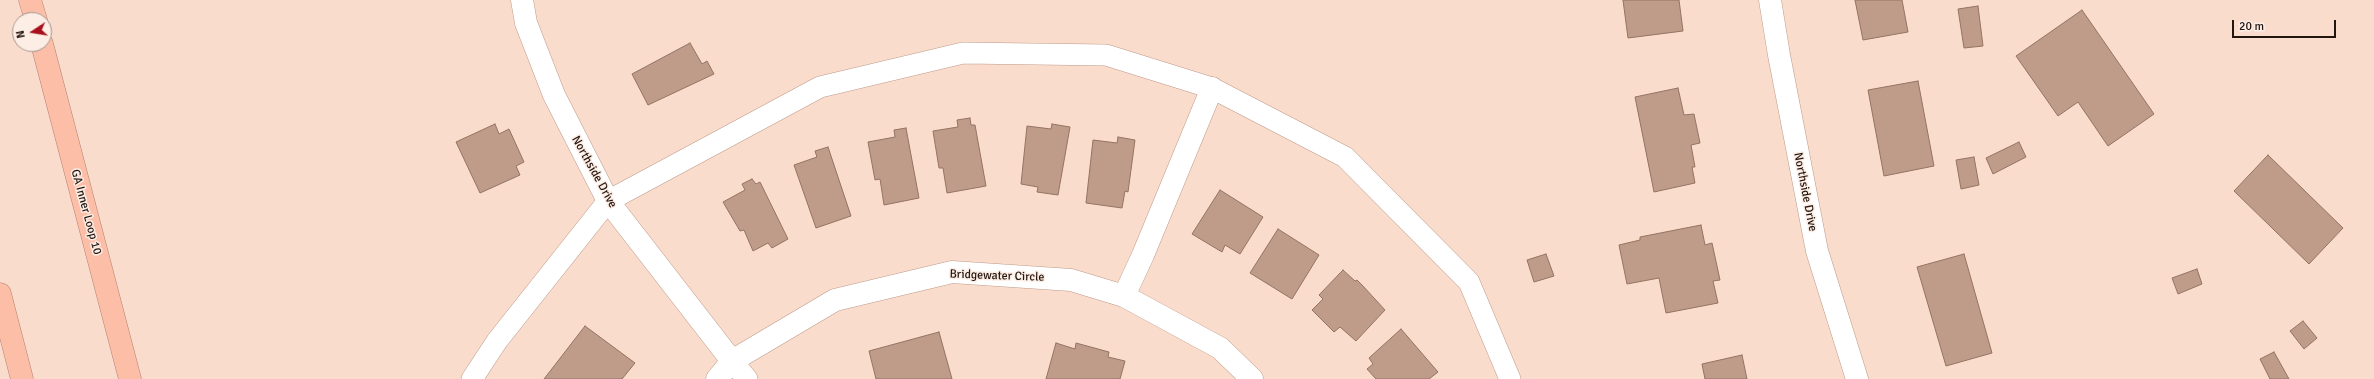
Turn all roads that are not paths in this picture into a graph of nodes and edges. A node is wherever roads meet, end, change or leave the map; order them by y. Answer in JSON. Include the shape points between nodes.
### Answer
{"nodes":[{"id":1,"x":30,"y":0,"type":"edge"},
{"id":2,"x":522,"y":0,"type":"edge"},
{"id":3,"x":1770,"y":0,"type":"edge"},
{"id":4,"x":34,"y":12,"type":"edge"},
{"id":5,"x":44,"y":52,"type":"edge"},
{"id":6,"x":1212,"y":88,"type":"junction"},
{"id":7,"x":608,"y":201,"type":"junction"},
{"id":8,"x":0,"y":294,"type":"edge"},
{"id":9,"x":1124,"y":296,"type":"junction"},
{"id":10,"x":732,"y":361,"type":"junction"},
{"id":11,"x":22,"y":379,"type":"edge"},
{"id":12,"x":130,"y":379,"type":"edge"},
{"id":13,"x":472,"y":379,"type":"edge"},
{"id":14,"x":717,"y":379,"type":"edge"},
{"id":15,"x":747,"y":379,"type":"edge"},
{"id":16,"x":1252,"y":379,"type":"edge"},
{"id":17,"x":1510,"y":379,"type":"edge"},
{"id":18,"x":1857,"y":379,"type":"edge"}],
"edges":[{"from":1,"to":4,"type":"highway"},
{"from":2,"to":7,"type":"street","name":"Northside Drive","via":[[526,23],[554,95]]},
{"from":3,"to":18,"type":"street","name":"Northside Drive","via":[[1817,251]]},
{"from":5,"to":12,"type":"highway","name":"GA Inner Loop 10"},
{"from":6,"to":7,"type":"lane","via":[[1106,55],[962,53],[820,87]]},
{"from":6,"to":9,"type":"street","via":[[1144,255]]},
{"from":6,"to":17,"type":"lane","via":[[1346,157],[1469,282]]},
{"from":7,"to":10,"type":"street","name":"Northside Drive"},
{"from":7,"to":13,"type":"lane","via":[[497,341]]},
{"from":8,"to":11,"type":"highway"},
{"from":9,"to":10,"type":"street","name":"Bridgewater Circle","via":[[1071,280],[952,272],[836,300]]},
{"from":9,"to":16,"type":"street","name":"Bridgewater Circle","via":[[1220,348]]},
{"from":10,"to":14,"type":"street","name":"Bridgewater Circle"},
{"from":10,"to":15,"type":"lane"}]}
